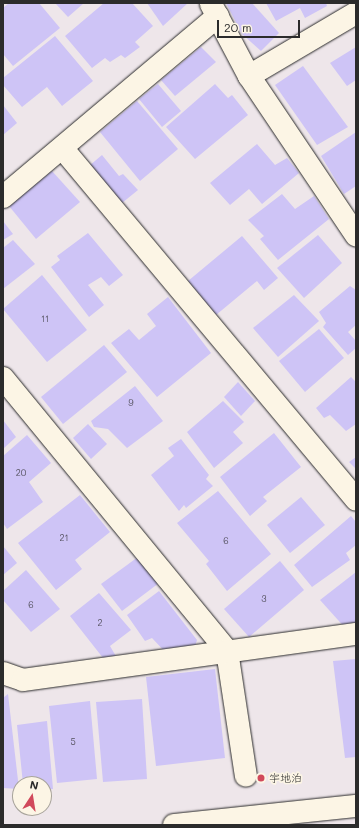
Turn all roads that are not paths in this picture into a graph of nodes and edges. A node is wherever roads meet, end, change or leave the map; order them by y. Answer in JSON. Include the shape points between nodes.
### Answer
{"nodes":[{"id":1,"x":214,"y":10,"type":"edge"},
{"id":2,"x":356,"y":13,"type":"edge"},
{"id":3,"x":249,"y":76,"type":"junction"},
{"id":4,"x":62,"y":149,"type":"junction"},
{"id":5,"x":3,"y":197,"type":"edge"},
{"id":6,"x":356,"y":235,"type":"edge"},
{"id":7,"x":3,"y":378,"type":"edge"},
{"id":8,"x":356,"y":500,"type":"edge"},
{"id":9,"x":356,"y":634,"type":"edge"},
{"id":10,"x":227,"y":651,"type":"junction"},
{"id":11,"x":3,"y":674,"type":"edge"},
{"id":12,"x":246,"y":776,"type":"dead end"},
{"id":13,"x":356,"y":806,"type":"edge"},
{"id":14,"x":174,"y":825,"type":"edge"}],
"edges":[{"from":1,"to":3,"type":"main road"},
{"from":1,"to":4,"type":"main road"},
{"from":2,"to":3,"type":"main road"},
{"from":3,"to":6,"type":"main road"},
{"from":4,"to":5,"type":"main road"},
{"from":4,"to":8,"type":"main road"},
{"from":7,"to":10,"type":"main road"},
{"from":9,"to":10,"type":"main road"},
{"from":10,"to":11,"type":"main road","via":[[23,680]]},
{"from":10,"to":12,"type":"main road"},
{"from":13,"to":14,"type":"main road"}]}
